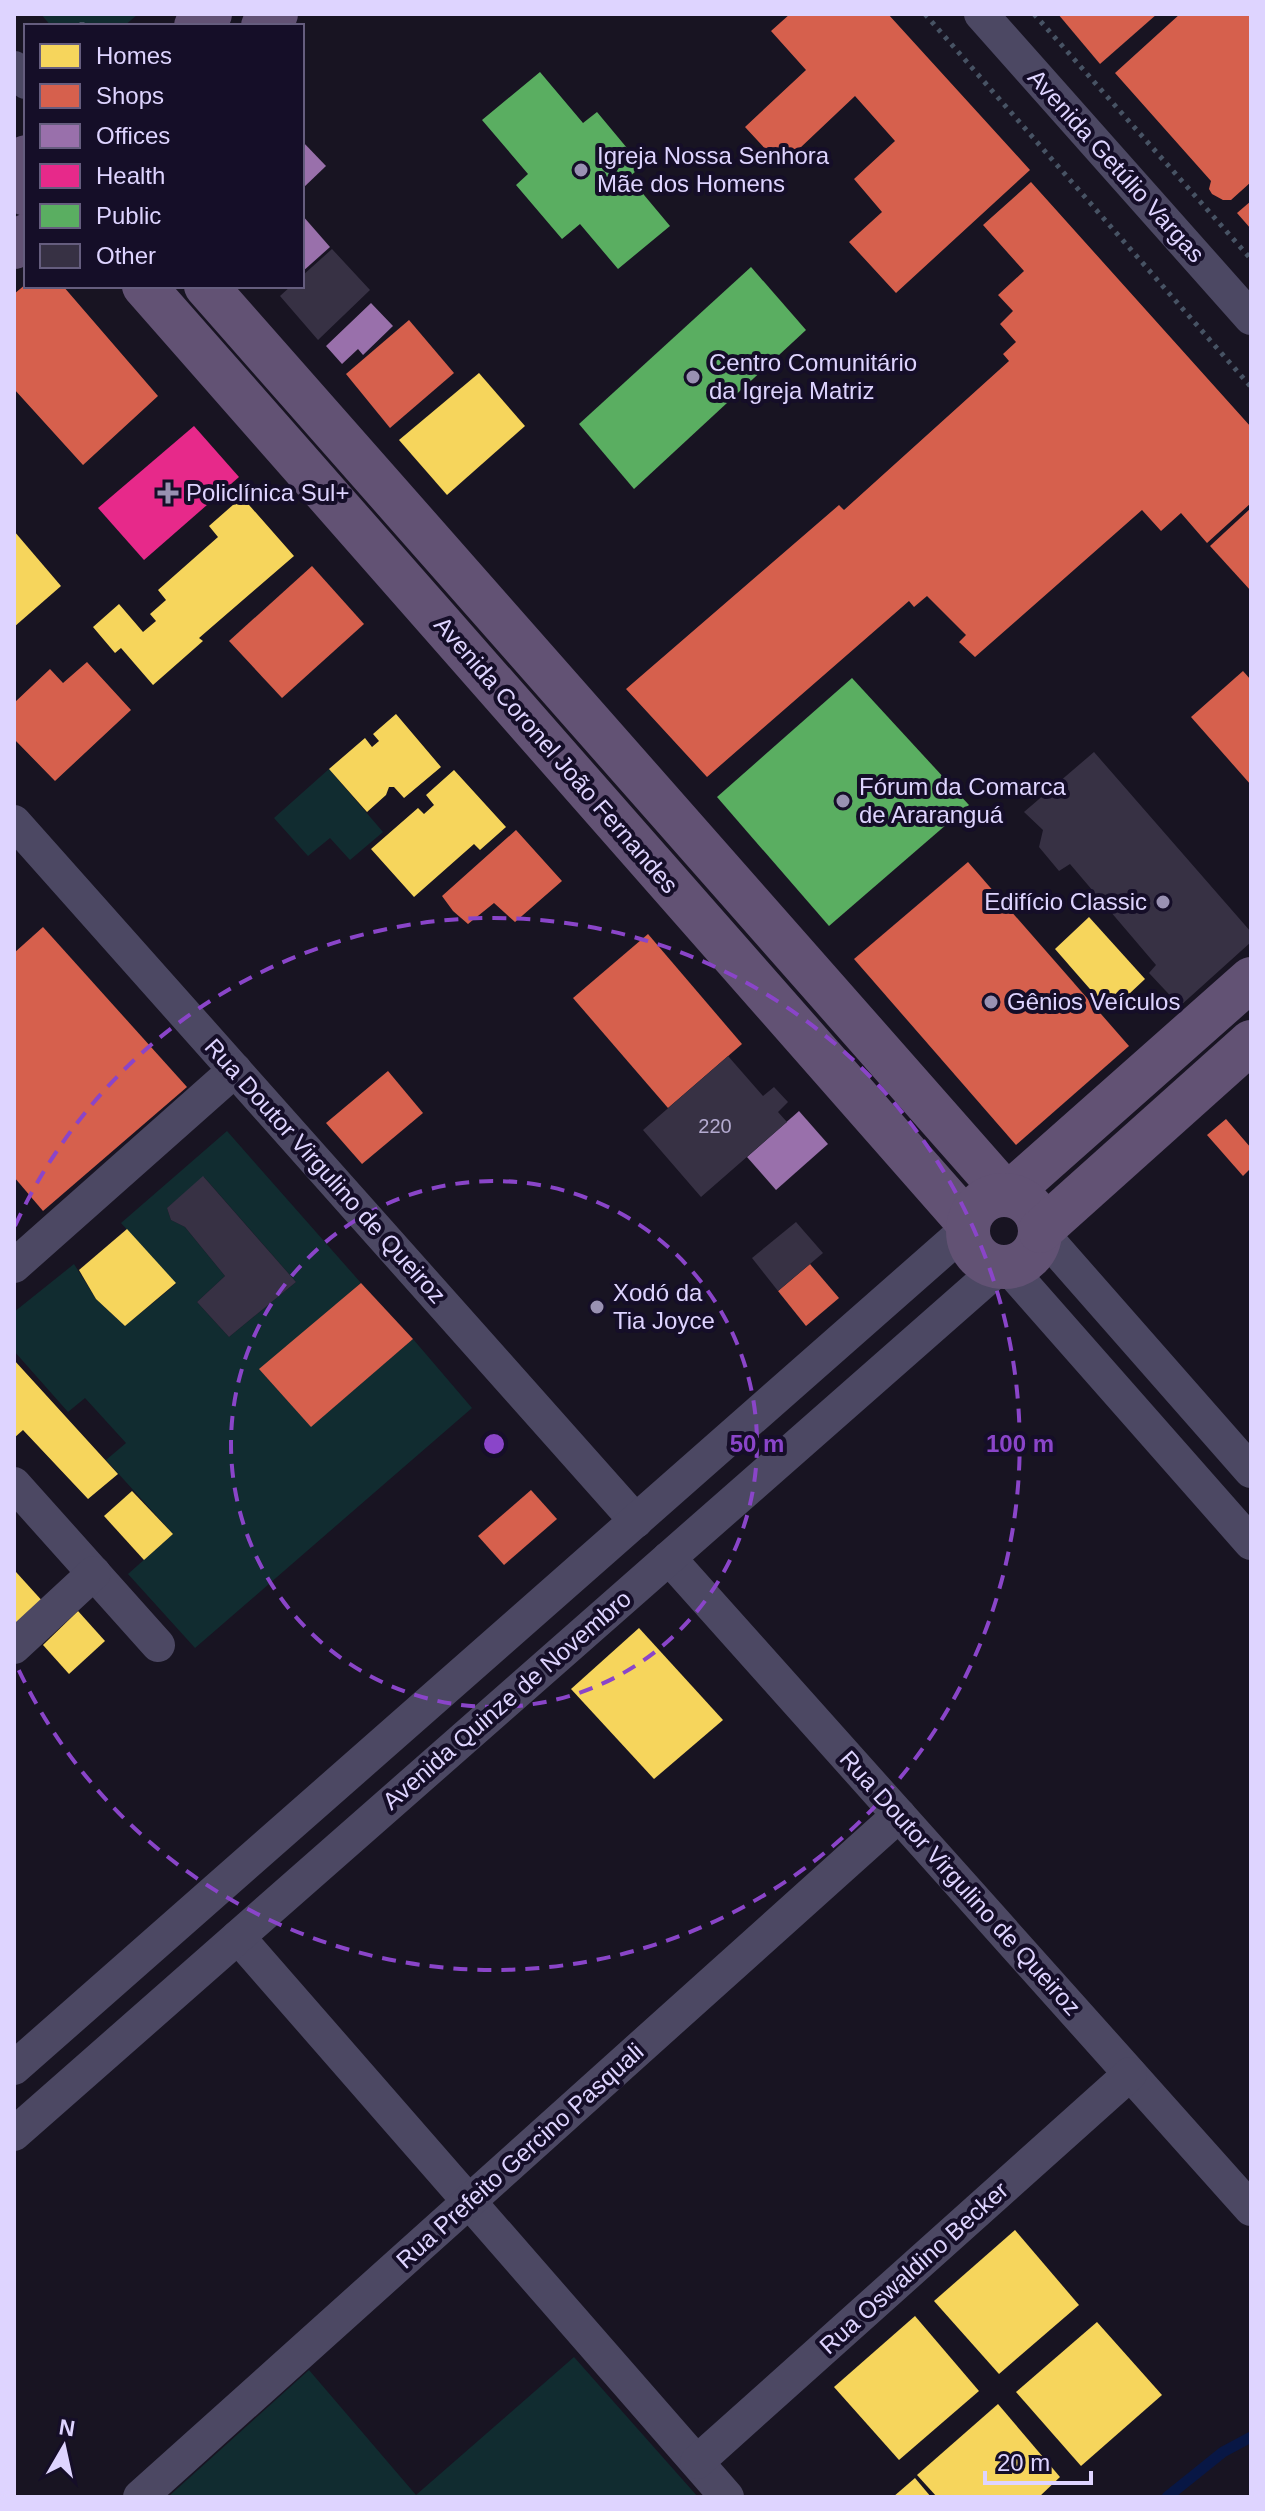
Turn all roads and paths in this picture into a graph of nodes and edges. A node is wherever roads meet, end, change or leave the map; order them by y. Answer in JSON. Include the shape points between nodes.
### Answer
{"nodes":[{"id":1,"x":925,"y":14,"type":"edge"},
{"id":2,"x":981,"y":14,"type":"edge"},
{"id":3,"x":1034,"y":14,"type":"edge"},
{"id":4,"x":1251,"y":259,"type":"edge"},
{"id":5,"x":146,"y":288,"type":"edge"},
{"id":6,"x":208,"y":288,"type":"edge"},
{"id":7,"x":1251,"y":318,"type":"edge"},
{"id":8,"x":1251,"y":387,"type":"edge"},
{"id":9,"x":14,"y":822,"type":"edge"},
{"id":10,"x":1251,"y":979,"type":"edge"},
{"id":11,"x":1251,"y":1042,"type":"edge"},
{"id":12,"x":235,"y":1070,"type":"junction"},
{"id":13,"x":1007,"y":1195,"type":"junction"},
{"id":14,"x":968,"y":1226,"type":"junction"},
{"id":15,"x":1040,"y":1231,"type":"junction"},
{"id":16,"x":14,"y":1266,"type":"edge"},
{"id":17,"x":1004,"y":1266,"type":"junction"},
{"id":18,"x":1251,"y":1471,"type":"edge"},
{"id":19,"x":14,"y":1484,"type":"edge"},
{"id":20,"x":636,"y":1521,"type":"junction"},
{"id":21,"x":1251,"y":1543,"type":"edge"},
{"id":22,"x":669,"y":1558,"type":"junction"},
{"id":23,"x":94,"y":1573,"type":"junction"},
{"id":24,"x":158,"y":1645,"type":"dead end"},
{"id":25,"x":14,"y":1647,"type":"edge"},
{"id":26,"x":899,"y":1815,"type":"junction"},
{"id":27,"x":238,"y":1937,"type":"junction"},
{"id":28,"x":14,"y":2068,"type":"edge"},
{"id":29,"x":1130,"y":2074,"type":"junction"},
{"id":30,"x":14,"y":2134,"type":"edge"},
{"id":31,"x":469,"y":2201,"type":"junction"},
{"id":32,"x":1251,"y":2209,"type":"edge"},
{"id":33,"x":697,"y":2462,"type":"junction"},
{"id":34,"x":140,"y":2497,"type":"edge"},
{"id":35,"x":727,"y":2497,"type":"edge"}],
"edges":[{"from":1,"to":8,"type":"path"},
{"from":2,"to":7,"type":"street","name":"Avenida Getúlio Vargas"},
{"from":3,"to":4,"type":"path"},
{"from":5,"to":14,"type":"main road","name":"Avenida Coronel João Fernandes"},
{"from":6,"to":13,"type":"main road","name":"Avenida Coronel João Fernandes"},
{"from":9,"to":12,"type":"street","name":"Rua Doutor Virgulino de Queiroz"},
{"from":10,"to":13,"type":"main road"},
{"from":11,"to":15,"type":"main road"},
{"from":12,"to":16,"type":"street"},
{"from":12,"to":20,"type":"street","name":"Rua Doutor Virgulino de Queiroz"},
{"from":13,"to":14,"type":"main road","via":[[978,1205]]},
{"from":13,"to":15,"type":"main road","via":[[1027,1203]]},
{"from":14,"to":17,"type":"main road","via":[[980,1258]]},
{"from":14,"to":20,"type":"street","name":"Avenida Quinze de Novembro"},
{"from":15,"to":17,"type":"main road","via":[[1033,1251],[1017,1264]]},
{"from":15,"to":18,"type":"street"},
{"from":17,"to":21,"type":"street"},
{"from":17,"to":22,"type":"street","name":"Avenida Quinze de Novembro"},
{"from":19,"to":23,"type":"street"},
{"from":20,"to":22,"type":"street","via":[[658,1515],[671,1522],[677,1544]]},
{"from":20,"to":28,"type":"street","name":"Avenida Quinze de Novembro"},
{"from":22,"to":26,"type":"street","name":"Rua Doutor Virgulino de Queiroz"},
{"from":22,"to":27,"type":"street","name":"Avenida Quinze de Novembro"},
{"from":23,"to":24,"type":"street"},
{"from":23,"to":25,"type":"street"},
{"from":26,"to":29,"type":"street","name":"Rua Doutor Virgulino de Queiroz"},
{"from":26,"to":31,"type":"street","name":"Rua Prefeito Gercino Pasquali"},
{"from":27,"to":30,"type":"street","name":"Avenida Quinze de Novembro"},
{"from":27,"to":31,"type":"street"},
{"from":29,"to":32,"type":"street","name":"Rua Doutor Virgulino de Queiroz"},
{"from":29,"to":33,"type":"street","name":"Rua Oswaldino Becker"},
{"from":31,"to":33,"type":"street"},
{"from":31,"to":34,"type":"street","name":"Rua Prefeito Gercino Pasquali"},
{"from":33,"to":35,"type":"street"}]}
